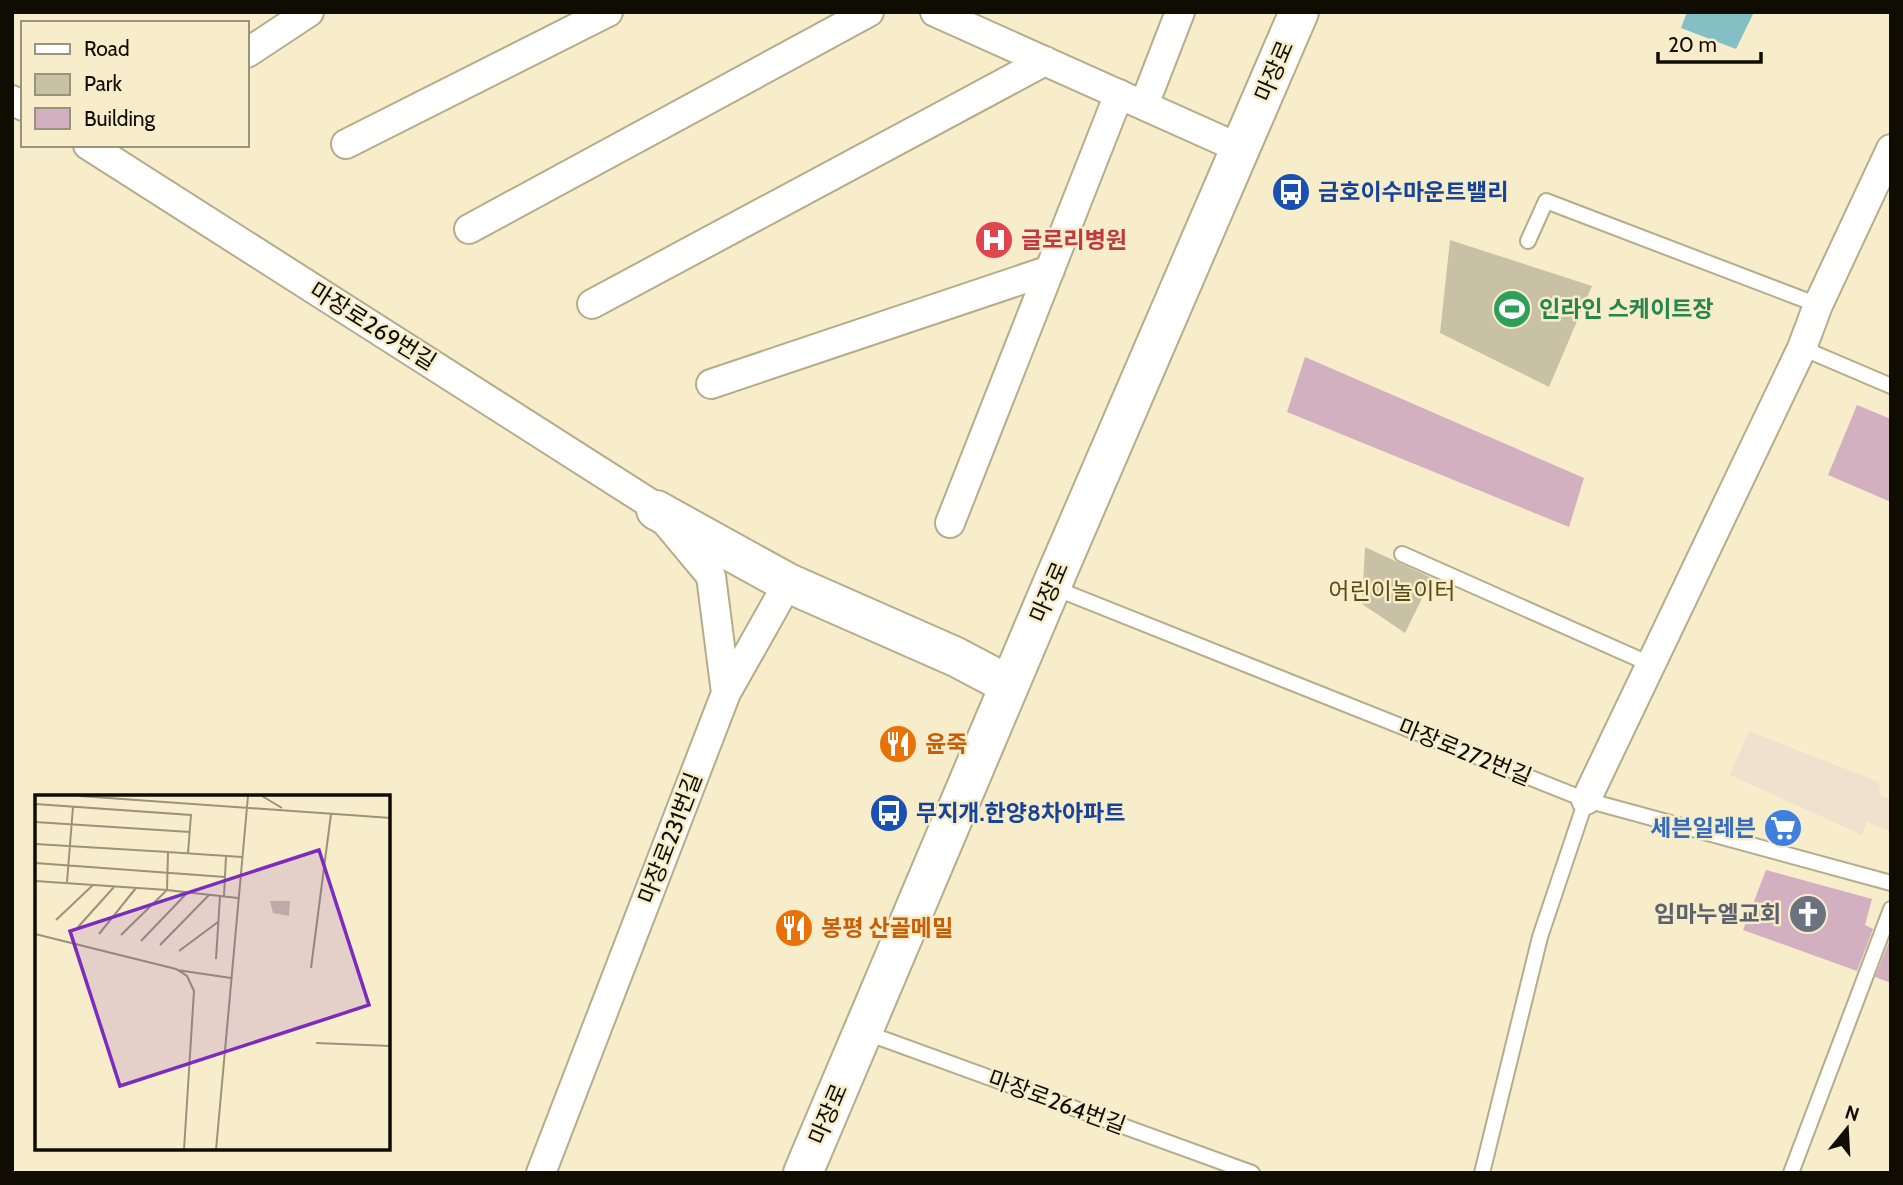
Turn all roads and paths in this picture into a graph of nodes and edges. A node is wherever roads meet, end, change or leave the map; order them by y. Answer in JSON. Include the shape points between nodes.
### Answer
{"nodes":[{"id":1,"x":309,"y":12,"type":"edge"},
{"id":2,"x":608,"y":12,"type":"edge"},
{"id":3,"x":869,"y":12,"type":"edge"},
{"id":4,"x":935,"y":12,"type":"edge"},
{"id":5,"x":1180,"y":12,"type":"edge"},
{"id":6,"x":1299,"y":12,"type":"edge"},
{"id":7,"x":248,"y":52,"type":"edge"},
{"id":8,"x":1045,"y":61,"type":"junction"},
{"id":9,"x":1119,"y":94,"type":"junction"},
{"id":10,"x":1144,"y":105,"type":"junction"},
{"id":11,"x":346,"y":144,"type":"dead end"},
{"id":12,"x":91,"y":147,"type":"edge"},
{"id":13,"x":1241,"y":149,"type":"junction"},
{"id":14,"x":1891,"y":149,"type":"edge"},
{"id":15,"x":469,"y":229,"type":"dead end"},
{"id":16,"x":1528,"y":241,"type":"dead end"},
{"id":17,"x":1050,"y":270,"type":"junction"},
{"id":18,"x":592,"y":304,"type":"dead end"},
{"id":19,"x":1818,"y":305,"type":"junction"},
{"id":20,"x":1802,"y":348,"type":"junction"},
{"id":21,"x":711,"y":384,"type":"dead end"},
{"id":22,"x":1891,"y":386,"type":"edge"},
{"id":23,"x":656,"y":510,"type":"junction"},
{"id":24,"x":950,"y":523,"type":"dead end"},
{"id":25,"x":1402,"y":554,"type":"dead end"},
{"id":26,"x":788,"y":583,"type":"junction"},
{"id":27,"x":1051,"y":587,"type":"junction"},
{"id":28,"x":1650,"y":664,"type":"junction"},
{"id":29,"x":1009,"y":685,"type":"junction"},
{"id":30,"x":726,"y":692,"type":"junction"},
{"id":31,"x":1586,"y":800,"type":"junction"},
{"id":32,"x":1891,"y":883,"type":"edge"},
{"id":33,"x":1891,"y":909,"type":"edge"},
{"id":34,"x":1887,"y":927,"type":"edge"},
{"id":35,"x":863,"y":1031,"type":"junction"},
{"id":36,"x":541,"y":1173,"type":"edge"},
{"id":37,"x":803,"y":1173,"type":"edge"},
{"id":38,"x":1252,"y":1173,"type":"edge"},
{"id":39,"x":1482,"y":1173,"type":"edge"},
{"id":40,"x":1791,"y":1173,"type":"edge"}],
"edges":[{"from":1,"to":7,"type":"street"},
{"from":2,"to":11,"type":"street"},
{"from":3,"to":15,"type":"street"},
{"from":4,"to":8,"type":"street"},
{"from":5,"to":10,"type":"street"},
{"from":6,"to":13,"type":"main road","name":"마장로"},
{"from":8,"to":9,"type":"street"},
{"from":8,"to":18,"type":"street"},
{"from":9,"to":10,"type":"street"},
{"from":9,"to":17,"type":"street"},
{"from":10,"to":13,"type":"street"},
{"from":12,"to":23,"type":"street","name":"마장로269번길","via":[[520,418]]},
{"from":13,"to":27,"type":"main road","name":"마장로"},
{"from":14,"to":19,"type":"street"},
{"from":16,"to":19,"type":"lane","via":[[1546,201]]},
{"from":17,"to":21,"type":"street"},
{"from":17,"to":24,"type":"street"},
{"from":19,"to":20,"type":"street"},
{"from":20,"to":22,"type":"lane"},
{"from":20,"to":28,"type":"street"},
{"from":23,"to":26,"type":"main road"},
{"from":23,"to":30,"type":"street","name":"마장로231번길","via":[[711,576]]},
{"from":25,"to":28,"type":"lane"},
{"from":26,"to":29,"type":"main road"},
{"from":26,"to":30,"type":"street"},
{"from":27,"to":29,"type":"main road","name":"마장로"},
{"from":27,"to":31,"type":"lane","name":"마장로272번길"},
{"from":28,"to":31,"type":"street"},
{"from":29,"to":35,"type":"main road","name":"마장로"},
{"from":30,"to":36,"type":"street","name":"마장로231번길"},
{"from":31,"to":32,"type":"lane","name":"마장로272번길"},
{"from":31,"to":39,"type":"lane","via":[[1541,937]]},
{"from":33,"to":34,"type":"lane"},
{"from":34,"to":40,"type":"lane"},
{"from":35,"to":37,"type":"main road","name":"마장로"},
{"from":35,"to":38,"type":"lane","name":"마장로264번길"}]}
